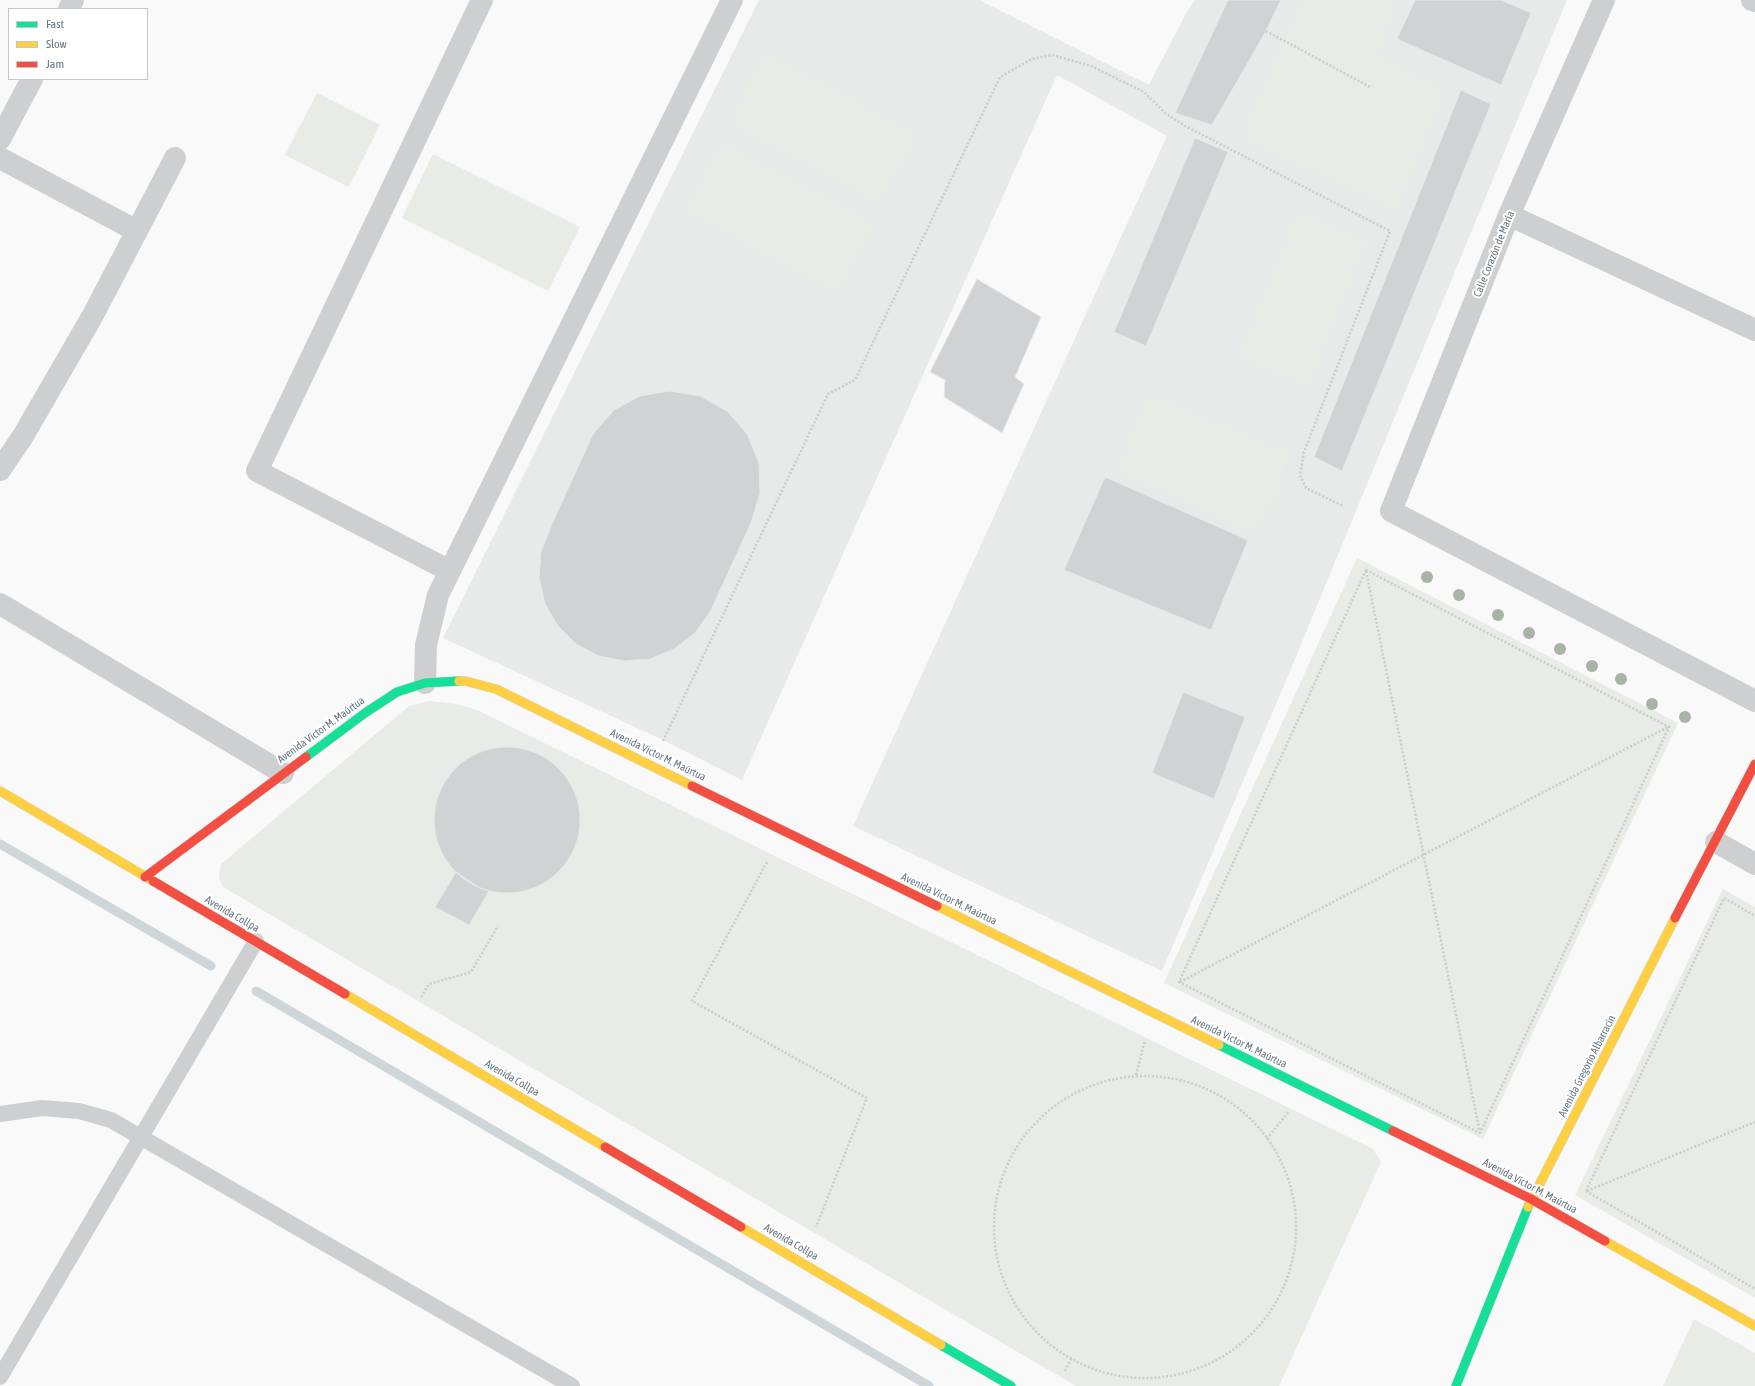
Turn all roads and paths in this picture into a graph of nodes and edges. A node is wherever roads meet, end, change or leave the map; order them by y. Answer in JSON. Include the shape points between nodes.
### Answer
{"nodes":[{"id":1,"x":482,"y":0,"type":"edge"},
{"id":2,"x":1604,"y":0,"type":"edge"},
{"id":3,"x":1752,"y":0,"type":"edge"},
{"id":4,"x":728,"y":1,"type":"edge"},
{"id":5,"x":1755,"y":2,"type":"edge"},
{"id":6,"x":1266,"y":31,"type":"dead end"},
{"id":7,"x":31,"y":80,"type":"edge"},
{"id":8,"x":1370,"y":87,"type":"dead end"},
{"id":9,"x":0,"y":139,"type":"edge"},
{"id":10,"x":0,"y":158,"type":"edge"},
{"id":11,"x":175,"y":158,"type":"dead end"},
{"id":12,"x":1509,"y":215,"type":"junction"},
{"id":13,"x":137,"y":231,"type":"junction"},
{"id":14,"x":1755,"y":330,"type":"edge"},
{"id":15,"x":0,"y":470,"type":"edge"},
{"id":16,"x":1343,"y":506,"type":"dead end"},
{"id":17,"x":1366,"y":570,"type":"junction"},
{"id":18,"x":450,"y":571,"type":"junction"},
{"id":19,"x":0,"y":604,"type":"edge"},
{"id":20,"x":425,"y":683,"type":"junction"},
{"id":21,"x":1755,"y":702,"type":"edge"},
{"id":22,"x":1669,"y":727,"type":"junction"},
{"id":23,"x":1755,"y":764,"type":"edge"},
{"id":24,"x":652,"y":766,"type":"junction"},
{"id":25,"x":283,"y":773,"type":"junction"},
{"id":26,"x":0,"y":791,"type":"edge"},
{"id":27,"x":1716,"y":842,"type":"junction"},
{"id":28,"x":1423,"y":854,"type":"junction"},
{"id":29,"x":768,"y":862,"type":"dead end"},
{"id":30,"x":1755,"y":864,"type":"edge"},
{"id":31,"x":145,"y":877,"type":"junction"},
{"id":32,"x":1755,"y":916,"type":"edge"},
{"id":33,"x":498,"y":926,"type":"dead end"},
{"id":34,"x":256,"y":941,"type":"junction"},
{"id":35,"x":1179,"y":982,"type":"junction"},
{"id":36,"x":421,"y":997,"type":"dead end"},
{"id":37,"x":1145,"y":1040,"type":"dead end"},
{"id":38,"x":1136,"y":1075,"type":"junction"},
{"id":39,"x":1291,"y":1109,"type":"dead end"},
{"id":40,"x":0,"y":1114,"type":"edge"},
{"id":41,"x":1755,"y":1122,"type":"edge"},
{"id":42,"x":1480,"y":1133,"type":"junction"},
{"id":43,"x":139,"y":1137,"type":"junction"},
{"id":44,"x":1267,"y":1139,"type":"junction"},
{"id":45,"x":1586,"y":1191,"type":"junction"},
{"id":46,"x":1531,"y":1199,"type":"junction"},
{"id":47,"x":816,"y":1227,"type":"dead end"},
{"id":48,"x":1755,"y":1288,"type":"edge"},
{"id":49,"x":1755,"y":1326,"type":"edge"},
{"id":50,"x":1071,"y":1359,"type":"junction"},
{"id":51,"x":1065,"y":1371,"type":"dead end"},
{"id":52,"x":0,"y":1377,"type":"edge"},
{"id":53,"x":572,"y":1386,"type":"edge"},
{"id":54,"x":1011,"y":1386,"type":"edge"},
{"id":55,"x":1456,"y":1386,"type":"edge"}],
"edges":[{"from":1,"to":18,"type":"street","via":[[257,471]]},
{"from":2,"to":12,"type":"street","name":"Calle Corazón de María"},
{"from":3,"to":5,"type":"street"},
{"from":4,"to":18,"type":"street"},
{"from":6,"to":8,"type":"path"},
{"from":7,"to":9,"type":"street"},
{"from":10,"to":13,"type":"street"},
{"from":11,"to":13,"type":"street"},
{"from":12,"to":14,"type":"street"},
{"from":12,"to":21,"type":"street","name":"Calle Corazón de María","via":[[1390,511]]},
{"from":13,"to":15,"type":"street","via":[[24,436]]},
{"from":16,"to":24,"type":"path","via":[[1306,488],[1300,475],[1304,452],[1390,231],[1185,126],[1165,113],[1144,92],[1091,66],[1052,54],[1032,59],[1000,77],[855,380],[828,394]]},
{"from":17,"to":22,"type":"path"},
{"from":17,"to":28,"type":"path"},
{"from":17,"to":35,"type":"path"},
{"from":18,"to":20,"type":"street","via":[[438,595],[426,645]]},
{"from":19,"to":25,"type":"street"},
{"from":20,"to":24,"type":"street","name":"Avenida Víctor M. Maúrtua","via":[[465,681],[496,689]]},
{"from":20,"to":25,"type":"street","name":"Avenida Víctor M. Maúrtua","via":[[397,692],[371,708]]},
{"from":22,"to":28,"type":"path"},
{"from":22,"to":42,"type":"path"},
{"from":23,"to":27,"type":"street","name":"Avenida Gregorio Albarracín"},
{"from":24,"to":46,"type":"street","name":"Avenida Víctor M. Maúrtua"},
{"from":25,"to":31,"type":"street","name":"Avenida Víctor M. Maúrtua"},
{"from":26,"to":31,"type":"street","name":"Avenida Collpa"},
{"from":27,"to":30,"type":"street"},
{"from":27,"to":46,"type":"street","name":"Avenida Gregorio Albarracín"},
{"from":28,"to":35,"type":"path"},
{"from":28,"to":42,"type":"path"},
{"from":29,"to":47,"type":"path","via":[[692,1001],[867,1098]]},
{"from":31,"to":34,"type":"street","name":"Avenida Collpa"},
{"from":32,"to":45,"type":"path","via":[[1724,898]]},
{"from":33,"to":36,"type":"path","via":[[471,972],[430,984]]},
{"from":34,"to":43,"type":"lane"},
{"from":34,"to":54,"type":"street","name":"Avenida Collpa"},
{"from":35,"to":42,"type":"path"},
{"from":37,"to":38,"type":"path"},
{"from":38,"to":44,"type":"path","via":[[1161,1076],[1210,1090],[1232,1103]]},
{"from":38,"to":50,"type":"path","via":[[1109,1079],[1082,1088],[1058,1102],[1036,1120],[1019,1141],[1006,1166],[997,1192],[995,1248],[1001,1275],[1012,1300],[1028,1323],[1048,1343]]},
{"from":39,"to":44,"type":"path"},
{"from":40,"to":43,"type":"lane","via":[[42,1108],[79,1111],[111,1120]]},
{"from":41,"to":45,"type":"path"},
{"from":43,"to":52,"type":"lane"},
{"from":43,"to":53,"type":"lane"},
{"from":44,"to":50,"type":"path","via":[[1288,1180],[1296,1224],[1290,1269],[1282,1290],[1269,1314],[1251,1335],[1229,1353],[1205,1366],[1178,1375],[1151,1378],[1123,1377],[1096,1371]]},
{"from":45,"to":48,"type":"path"},
{"from":46,"to":49,"type":"street","name":"Avenida Víctor M. Maúrtua"},
{"from":46,"to":55,"type":"street","name":"Avenida Gregorio Albarracín"},
{"from":50,"to":51,"type":"path"}]}
